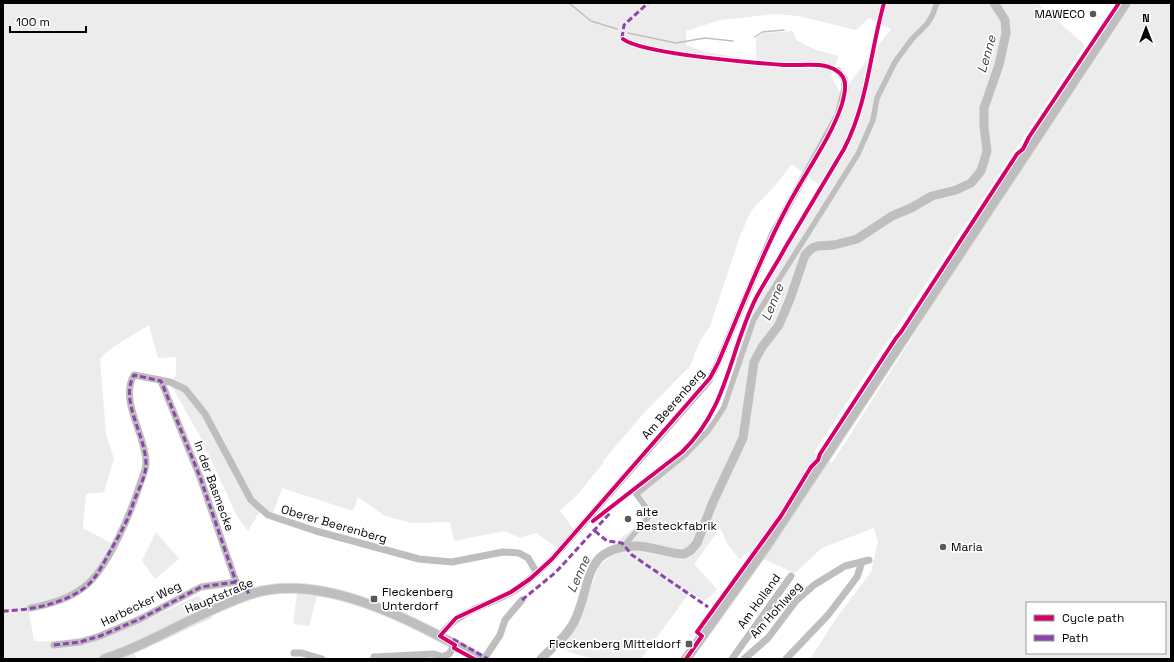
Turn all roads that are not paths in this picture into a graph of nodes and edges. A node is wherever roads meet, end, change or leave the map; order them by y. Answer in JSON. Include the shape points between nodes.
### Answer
{"nodes":[{"id":1,"x":1126,"y":3,"type":"edge"},
{"id":2,"x":838,"y":71,"type":"dead end"},
{"id":3,"x":161,"y":381,"type":"junction"},
{"id":4,"x":537,"y":573,"type":"junction"},
{"id":5,"x":791,"y":576,"type":"dead end"},
{"id":6,"x":236,"y":582,"type":"junction"},
{"id":7,"x":249,"y":594,"type":"junction"},
{"id":8,"x":520,"y":601,"type":"dead end"},
{"id":9,"x":31,"y":608,"type":"dead end"},
{"id":10,"x":440,"y":636,"type":"junction"},
{"id":11,"x":54,"y":645,"type":"dead end"},
{"id":12,"x":455,"y":645,"type":"junction"},
{"id":13,"x":294,"y":653,"type":"dead end"},
{"id":14,"x":374,"y":656,"type":"dead end"},
{"id":15,"x":441,"y":658,"type":"edge"},
{"id":16,"x":104,"y":659,"type":"edge"},
{"id":17,"x":322,"y":659,"type":"edge"},
{"id":18,"x":482,"y":659,"type":"edge"},
{"id":19,"x":686,"y":659,"type":"edge"},
{"id":20,"x":732,"y":659,"type":"edge"},
{"id":21,"x":744,"y":659,"type":"edge"},
{"id":22,"x":786,"y":659,"type":"edge"}],
"edges":[{"from":1,"to":19,"type":"main road","via":[[770,541]]},
{"from":2,"to":4,"type":"street","name":"Am Beerenberg","via":[[844,78],[845,88],[838,115],[772,235],[713,374],[565,546]]},
{"from":3,"to":4,"type":"street","name":"Oberer Beerenberg","via":[[177,384],[185,389],[205,414],[251,500],[268,516],[419,559],[452,562],[503,552],[519,553],[528,558]]},
{"from":3,"to":6,"type":"street","name":"In der Basmecke","via":[[200,476]]},
{"from":3,"to":9,"type":"street","name":"Oberer Beerenberg","via":[[134,375],[129,387],[146,463],[124,527],[98,572],[85,587],[59,601]]},
{"from":4,"to":10,"type":"street","name":"Am Beerenberg","via":[[511,592],[456,618]]},
{"from":5,"to":20,"type":"street","name":"Am Holland"},
{"from":6,"to":7,"type":"street","name":"In der Basmecke","via":[[244,585]]},
{"from":6,"to":11,"type":"street","name":"Harbecker Weg","via":[[201,587],[140,619],[91,640]]},
{"from":7,"to":10,"type":"main road","name":"Hauptstraße","via":[[287,588],[326,593],[371,606]]},
{"from":7,"to":16,"type":"main road","name":"Hauptstraße"},
{"from":8,"to":18,"type":"street","via":[[505,620],[500,635]]},
{"from":10,"to":12,"type":"main road","name":"Hauptstraße"},
{"from":12,"to":15,"type":"street"},
{"from":12,"to":18,"type":"main road","name":"Hauptstraße"},
{"from":13,"to":17,"type":"street"},
{"from":14,"to":15,"type":"street","via":[[436,654]]},
{"from":21,"to":22,"type":"street","name":"Am Hohlweg","via":[[768,638],[796,601],[814,585],[833,572],[866,561],[828,615]]}]}
